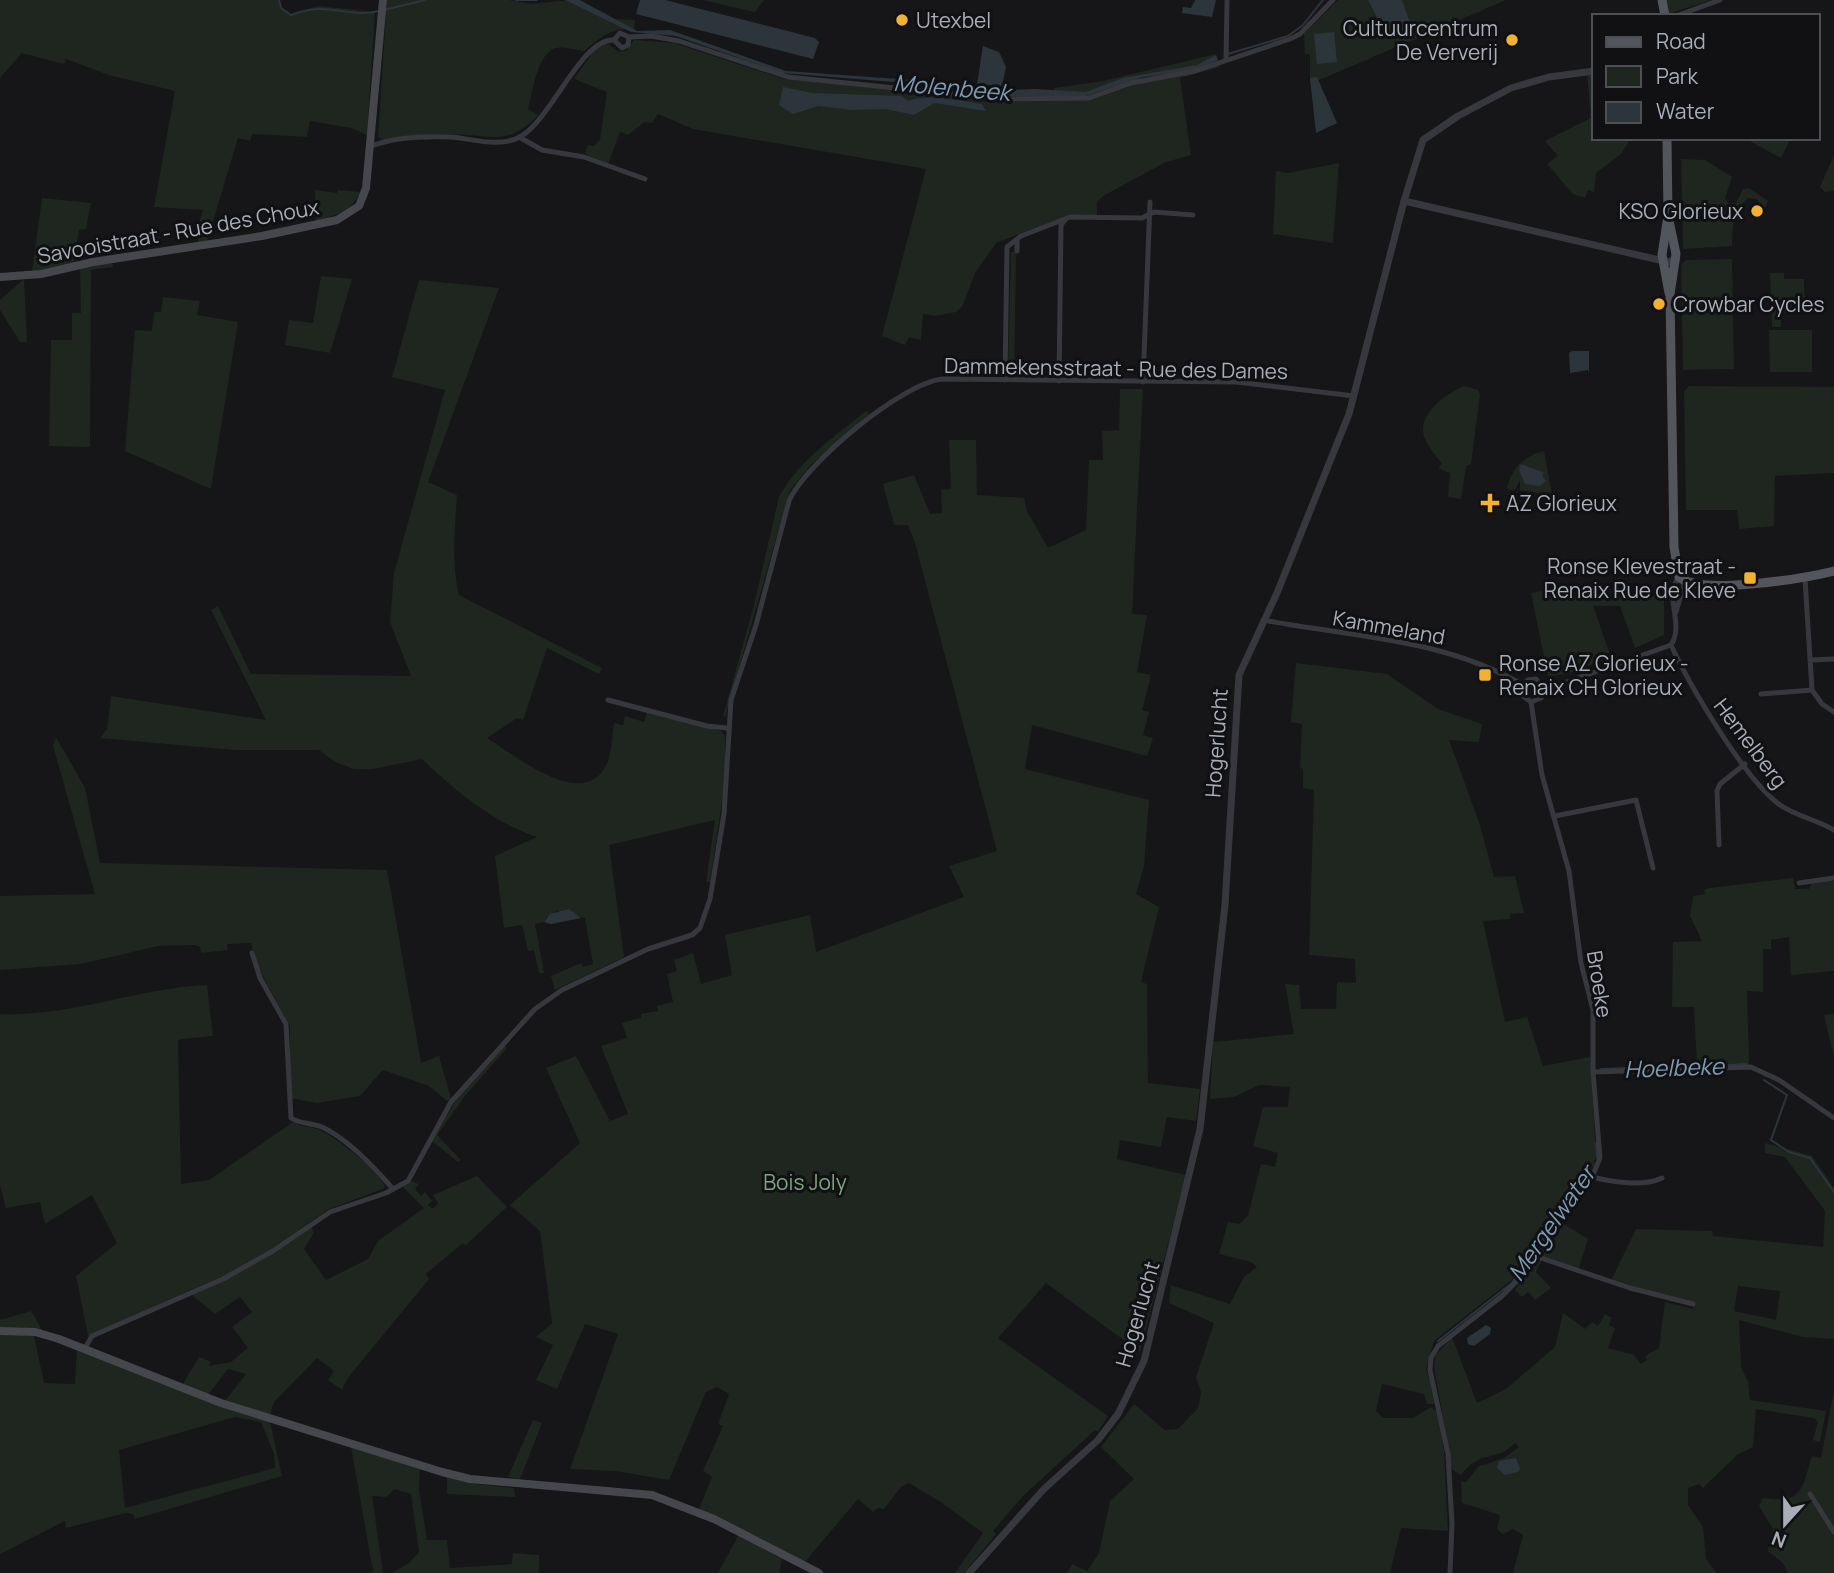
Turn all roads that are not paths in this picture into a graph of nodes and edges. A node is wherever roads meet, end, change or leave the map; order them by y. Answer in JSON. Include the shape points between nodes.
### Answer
{"nodes":[{"id":1,"x":1227,"y":0,"type":"edge"},
{"id":2,"x":1333,"y":0,"type":"edge"},
{"id":3,"x":1720,"y":0,"type":"edge"},
{"id":4,"x":382,"y":2,"type":"edge"},
{"id":5,"x":1682,"y":14,"type":"edge"},
{"id":6,"x":629,"y":37,"type":"junction"},
{"id":7,"x":615,"y":38,"type":"junction"},
{"id":8,"x":1226,"y":59,"type":"junction"},
{"id":9,"x":1592,"y":71,"type":"edge"},
{"id":10,"x":519,"y":137,"type":"junction"},
{"id":11,"x":1667,"y":140,"type":"edge"},
{"id":12,"x":372,"y":146,"type":"junction"},
{"id":13,"x":645,"y":179,"type":"dead end"},
{"id":14,"x":1404,"y":201,"type":"junction"},
{"id":15,"x":1150,"y":202,"type":"dead end"},
{"id":16,"x":1150,"y":213,"type":"junction"},
{"id":17,"x":1193,"y":215,"type":"dead end"},
{"id":18,"x":1668,"y":216,"type":"junction"},
{"id":19,"x":1065,"y":220,"type":"junction"},
{"id":20,"x":1017,"y":240,"type":"junction"},
{"id":21,"x":1675,"y":249,"type":"junction"},
{"id":22,"x":1662,"y":250,"type":"junction"},
{"id":23,"x":1017,"y":251,"type":"dead end"},
{"id":24,"x":1675,"y":259,"type":"junction"},
{"id":25,"x":1662,"y":261,"type":"junction"},
{"id":26,"x":0,"y":277,"type":"edge"},
{"id":27,"x":1670,"y":294,"type":"junction"},
{"id":28,"x":1005,"y":380,"type":"junction"},
{"id":29,"x":1059,"y":381,"type":"junction"},
{"id":30,"x":1143,"y":382,"type":"junction"},
{"id":31,"x":1354,"y":396,"type":"junction"},
{"id":32,"x":1834,"y":571,"type":"edge"},
{"id":33,"x":1682,"y":579,"type":"junction"},
{"id":34,"x":1805,"y":579,"type":"junction"},
{"id":35,"x":1676,"y":612,"type":"junction"},
{"id":36,"x":1263,"y":620,"type":"junction"},
{"id":37,"x":1668,"y":646,"type":"junction"},
{"id":38,"x":1834,"y":659,"type":"edge"},
{"id":39,"x":1811,"y":660,"type":"junction"},
{"id":40,"x":1523,"y":685,"type":"junction"},
{"id":41,"x":1544,"y":690,"type":"junction"},
{"id":42,"x":1812,"y":690,"type":"junction"},
{"id":43,"x":1761,"y":694,"type":"dead end"},
{"id":44,"x":608,"y":700,"type":"dead end"},
{"id":45,"x":1531,"y":702,"type":"junction"},
{"id":46,"x":1834,"y":712,"type":"edge"},
{"id":47,"x":727,"y":728,"type":"junction"},
{"id":48,"x":1745,"y":764,"type":"junction"},
{"id":49,"x":1555,"y":816,"type":"junction"},
{"id":50,"x":1834,"y":830,"type":"edge"},
{"id":51,"x":1719,"y":845,"type":"dead end"},
{"id":52,"x":1653,"y":868,"type":"dead end"},
{"id":53,"x":1834,"y":878,"type":"edge"},
{"id":54,"x":1799,"y":883,"type":"dead end"},
{"id":55,"x":252,"y":953,"type":"dead end"},
{"id":56,"x":1593,"y":1072,"type":"junction"},
{"id":57,"x":1834,"y":1118,"type":"edge"},
{"id":58,"x":1592,"y":1177,"type":"junction"},
{"id":59,"x":1662,"y":1178,"type":"dead end"},
{"id":60,"x":393,"y":1189,"type":"junction"},
{"id":61,"x":1535,"y":1256,"type":"junction"},
{"id":62,"x":1693,"y":1304,"type":"dead end"},
{"id":63,"x":0,"y":1331,"type":"edge"},
{"id":64,"x":85,"y":1348,"type":"junction"},
{"id":65,"x":1811,"y":1494,"type":"dead end"},
{"id":66,"x":1834,"y":1532,"type":"edge"},
{"id":67,"x":819,"y":1573,"type":"edge"},
{"id":68,"x":969,"y":1573,"type":"edge"},
{"id":69,"x":1450,"y":1573,"type":"edge"}],
"edges":[{"from":1,"to":8,"type":"street"},
{"from":2,"to":8,"type":"street","via":[[1295,37]]},
{"from":3,"to":5,"type":"street"},
{"from":4,"to":12,"type":"main road","name":"Savooistraat - Rue des Choux"},
{"from":6,"to":7,"type":"street","via":[[623,33]]},
{"from":6,"to":7,"type":"street","via":[[622,48]]},
{"from":6,"to":8,"type":"street","via":[[679,41],[788,77],[942,90],[990,99],[1088,98]]},
{"from":7,"to":10,"type":"street","via":[[589,51],[548,110]]},
{"from":9,"to":14,"type":"street","name":"Hogerlucht","via":[[1511,88],[1428,135]]},
{"from":10,"to":12,"type":"street","via":[[493,142],[432,137]]},
{"from":10,"to":13,"type":"street","via":[[542,150],[584,156]]},
{"from":11,"to":18,"type":"main road"},
{"from":12,"to":26,"type":"main road","name":"Savooistraat - Rue des Choux","via":[[363,199],[353,212],[337,220],[41,274]]},
{"from":14,"to":25,"type":"street"},
{"from":14,"to":31,"type":"street","name":"Hogerlucht"},
{"from":15,"to":16,"type":"street"},
{"from":16,"to":17,"type":"street"},
{"from":16,"to":19,"type":"street","via":[[1142,218]]},
{"from":16,"to":30,"type":"street"},
{"from":18,"to":21,"type":"main road"},
{"from":18,"to":22,"type":"main road"},
{"from":19,"to":20,"type":"street"},
{"from":19,"to":29,"type":"street","via":[[1061,225]]},
{"from":20,"to":23,"type":"street"},
{"from":20,"to":28,"type":"street","via":[[1007,247]]},
{"from":21,"to":22,"type":"street"},
{"from":21,"to":24,"type":"main road"},
{"from":22,"to":25,"type":"main road"},
{"from":24,"to":25,"type":"street"},
{"from":24,"to":27,"type":"main road"},
{"from":25,"to":27,"type":"main road"},
{"from":27,"to":33,"type":"main road","via":[[1674,547]]},
{"from":28,"to":29,"type":"street","name":"Dammekensstraat - Rue des Dames"},
{"from":28,"to":47,"type":"street","name":"Dammekensstraat - Rue des Dames","via":[[943,379],[917,385],[821,457],[801,480],[782,526]]},
{"from":29,"to":30,"type":"street","name":"Dammekensstraat - Rue des Dames"},
{"from":30,"to":31,"type":"street","name":"Dammekensstraat - Rue des Dames","via":[[1236,383]]},
{"from":31,"to":36,"type":"street","name":"Hogerlucht"},
{"from":32,"to":34,"type":"main road"},
{"from":33,"to":34,"type":"main road","via":[[1701,585]]},
{"from":33,"to":35,"type":"street"},
{"from":33,"to":35,"type":"street","via":[[1673,586]]},
{"from":34,"to":39,"type":"street"},
{"from":35,"to":37,"type":"street","via":[[1676,631]]},
{"from":36,"to":40,"type":"street","name":"Kammeland","via":[[1417,643],[1471,660]]},
{"from":36,"to":68,"type":"street","name":"Hogerlucht","via":[[1237,684],[1225,905],[1205,1088],[1196,1156],[1152,1337],[1133,1387],[1098,1440],[1044,1489]]},
{"from":37,"to":41,"type":"street"},
{"from":37,"to":48,"type":"street","name":"Hemelberg"},
{"from":38,"to":39,"type":"street"},
{"from":39,"to":42,"type":"street"},
{"from":40,"to":41,"type":"street","via":[[1536,679]]},
{"from":40,"to":45,"type":"street","name":"Broeke","via":[[1523,696]]},
{"from":41,"to":45,"type":"street","via":[[1541,698]]},
{"from":42,"to":43,"type":"street"},
{"from":42,"to":46,"type":"street"},
{"from":44,"to":47,"type":"street"},
{"from":45,"to":49,"type":"street","name":"Broeke","via":[[1542,775]]},
{"from":47,"to":60,"type":"street","name":"Dammekensstraat - Rue des Dames","via":[[724,814],[701,927],[562,990],[535,1009],[451,1102],[414,1174]]},
{"from":48,"to":50,"type":"street","name":"Hemelberg","via":[[1777,803]]},
{"from":48,"to":51,"type":"street","via":[[1720,784],[1717,792]]},
{"from":49,"to":52,"type":"street","via":[[1636,800]]},
{"from":49,"to":56,"type":"street","name":"Broeke","via":[[1593,1010]]},
{"from":53,"to":54,"type":"street"},
{"from":55,"to":60,"type":"street","via":[[260,978],[286,1024],[291,1118],[336,1136]]},
{"from":56,"to":57,"type":"street","via":[[1751,1067],[1779,1080]]},
{"from":56,"to":58,"type":"street","name":"Broeke","via":[[1600,1158]]},
{"from":58,"to":59,"type":"street","via":[[1655,1182]]},
{"from":58,"to":61,"type":"street","name":"Broeke"},
{"from":60,"to":64,"type":"street","name":"Dammekensstraat - Rue des Dames","via":[[324,1215],[259,1259],[97,1334]]},
{"from":61,"to":62,"type":"street"},
{"from":61,"to":69,"type":"street","name":"Broeke","via":[[1511,1287],[1441,1343],[1431,1358],[1449,1470]]},
{"from":63,"to":64,"type":"main road","via":[[35,1332]]},
{"from":64,"to":67,"type":"main road","via":[[221,1403],[451,1475],[652,1495],[726,1524]]},
{"from":65,"to":66,"type":"street"}]}
